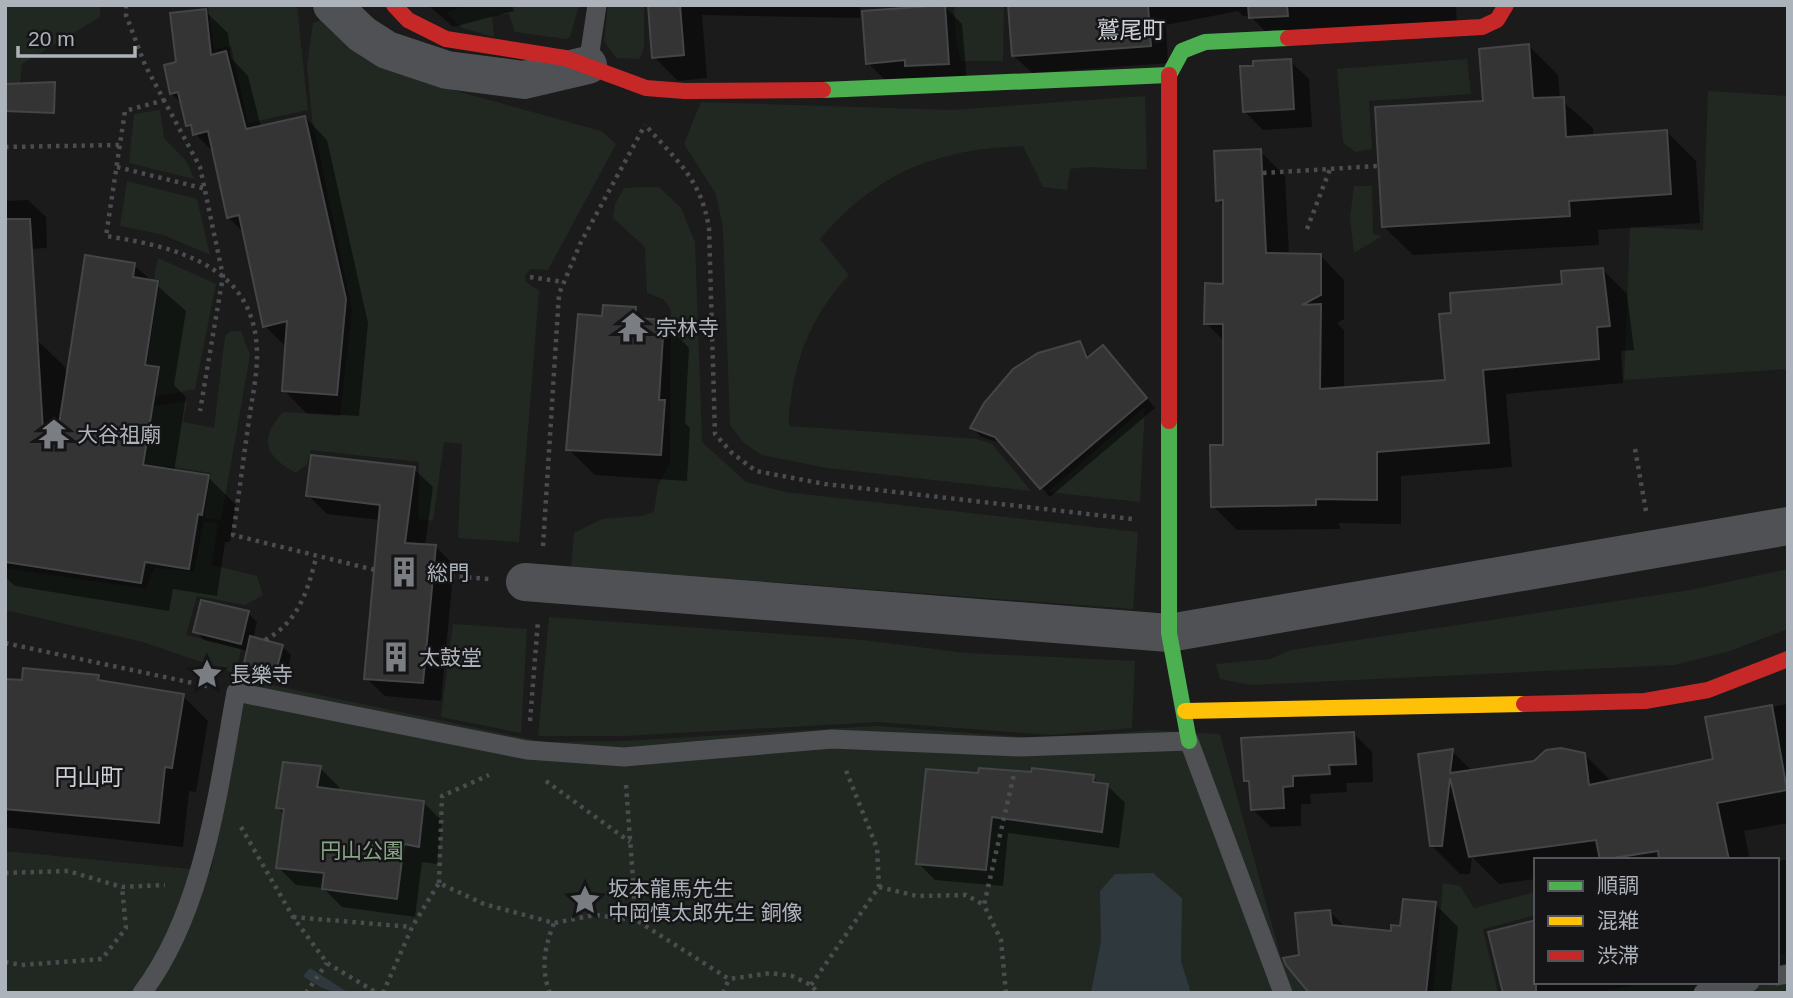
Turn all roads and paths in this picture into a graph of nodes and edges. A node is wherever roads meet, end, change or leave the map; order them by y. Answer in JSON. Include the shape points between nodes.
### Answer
{"nodes":[{"id":1,"x":126,"y":5,"type":"edge"},
{"id":2,"x":332,"y":5,"type":"edge"},
{"id":3,"x":394,"y":5,"type":"edge"},
{"id":4,"x":597,"y":5,"type":"edge"},
{"id":5,"x":1506,"y":5,"type":"edge"},
{"id":6,"x":588,"y":65,"type":"junction"},
{"id":7,"x":1169,"y":75,"type":"junction"},
{"id":8,"x":662,"y":90,"type":"junction"},
{"id":9,"x":164,"y":100,"type":"junction"},
{"id":10,"x":645,"y":125,"type":"junction"},
{"id":11,"x":120,"y":145,"type":"junction"},
{"id":12,"x":5,"y":147,"type":"edge"},
{"id":13,"x":1378,"y":166,"type":"dead end"},
{"id":14,"x":117,"y":167,"type":"junction"},
{"id":15,"x":1330,"y":169,"type":"junction"},
{"id":16,"x":1263,"y":173,"type":"dead end"},
{"id":17,"x":207,"y":189,"type":"junction"},
{"id":18,"x":1307,"y":229,"type":"dead end"},
{"id":19,"x":223,"y":276,"type":"junction"},
{"id":20,"x":530,"y":276,"type":"dead end"},
{"id":21,"x":562,"y":282,"type":"junction"},
{"id":22,"x":200,"y":411,"type":"dead end"},
{"id":23,"x":1635,"y":449,"type":"dead end"},
{"id":24,"x":1169,"y":523,"type":"junction"},
{"id":25,"x":1788,"y":526,"type":"edge"},
{"id":26,"x":1653,"y":550,"type":"junction"},
{"id":27,"x":316,"y":558,"type":"junction"},
{"id":28,"x":375,"y":570,"type":"dead end"},
{"id":29,"x":434,"y":575,"type":"dead end"},
{"id":30,"x":533,"y":582,"type":"junction"},
{"id":31,"x":1169,"y":633,"type":"junction"},
{"id":32,"x":265,"y":640,"type":"dead end"},
{"id":33,"x":5,"y":643,"type":"edge"},
{"id":34,"x":1788,"y":659,"type":"edge"},
{"id":35,"x":236,"y":692,"type":"junction"},
{"id":36,"x":1185,"y":711,"type":"junction"},
{"id":37,"x":832,"y":739,"type":"junction"},
{"id":38,"x":1189,"y":741,"type":"junction"},
{"id":39,"x":1020,"y":747,"type":"junction"},
{"id":40,"x":522,"y":755,"type":"junction"},
{"id":41,"x":624,"y":757,"type":"junction"},
{"id":42,"x":234,"y":817,"type":"dead end"},
{"id":43,"x":630,"y":842,"type":"junction"},
{"id":44,"x":5,"y":873,"type":"edge"},
{"id":45,"x":439,"y":883,"type":"junction"},
{"id":46,"x":194,"y":884,"type":"junction"},
{"id":47,"x":122,"y":887,"type":"junction"},
{"id":48,"x":878,"y":887,"type":"junction"},
{"id":49,"x":984,"y":905,"type":"junction"},
{"id":50,"x":293,"y":917,"type":"junction"},
{"id":51,"x":636,"y":920,"type":"junction"},
{"id":52,"x":554,"y":923,"type":"junction"},
{"id":53,"x":412,"y":928,"type":"junction"},
{"id":54,"x":5,"y":962,"type":"edge"},
{"id":55,"x":327,"y":963,"type":"junction"},
{"id":56,"x":729,"y":979,"type":"junction"},
{"id":57,"x":1741,"y":984,"type":"edge"},
{"id":58,"x":811,"y":985,"type":"junction"},
{"id":59,"x":142,"y":993,"type":"edge"},
{"id":60,"x":306,"y":993,"type":"edge"},
{"id":61,"x":377,"y":993,"type":"edge"},
{"id":62,"x":383,"y":993,"type":"edge"},
{"id":63,"x":550,"y":993,"type":"edge"},
{"id":64,"x":723,"y":993,"type":"edge"},
{"id":65,"x":818,"y":993,"type":"edge"},
{"id":66,"x":1006,"y":993,"type":"edge"},
{"id":67,"x":1283,"y":993,"type":"edge"},
{"id":68,"x":1703,"y":993,"type":"edge"}],
"edges":[{"from":1,"to":9,"type":"path","via":[[145,65]]},
{"from":2,"to":6,"type":"street","via":[[387,50],[447,70],[524,80]]},
{"from":3,"to":6,"type":"street","via":[[402,16],[425,29],[470,46],[565,57]]},
{"from":4,"to":6,"type":"lane"},
{"from":5,"to":7,"type":"street","via":[[1497,20],[1482,27],[1206,42],[1182,51]]},
{"from":6,"to":8,"type":"street","via":[[611,78]]},
{"from":7,"to":8,"type":"street","via":[[874,89]]},
{"from":7,"to":24,"type":"street"},
{"from":8,"to":10,"type":"path"},
{"from":9,"to":11,"type":"path","via":[[125,110]]},
{"from":9,"to":17,"type":"path","via":[[195,156]]},
{"from":10,"to":21,"type":"path"},
{"from":10,"to":24,"type":"path","via":[[696,183],[705,201],[715,434],[740,459],[756,471],[825,484]]},
{"from":11,"to":12,"type":"path"},
{"from":11,"to":14,"type":"path"},
{"from":13,"to":15,"type":"path"},
{"from":14,"to":17,"type":"path"},
{"from":14,"to":19,"type":"path","via":[[106,236],[167,247]]},
{"from":15,"to":16,"type":"path"},
{"from":15,"to":18,"type":"path"},
{"from":17,"to":19,"type":"path"},
{"from":19,"to":22,"type":"path"},
{"from":19,"to":27,"type":"path","via":[[249,312],[257,356],[233,535]]},
{"from":20,"to":21,"type":"path"},
{"from":21,"to":30,"type":"path"},
{"from":23,"to":26,"type":"path"},
{"from":24,"to":31,"type":"street"},
{"from":25,"to":26,"type":"street"},
{"from":26,"to":31,"type":"street"},
{"from":27,"to":28,"type":"path"},
{"from":27,"to":32,"type":"path","via":[[295,616]]},
{"from":29,"to":30,"type":"path"},
{"from":30,"to":31,"type":"street"},
{"from":30,"to":40,"type":"path"},
{"from":31,"to":36,"type":"street"},
{"from":33,"to":35,"type":"path"},
{"from":34,"to":36,"type":"street","via":[[1708,690],[1645,701]]},
{"from":35,"to":40,"type":"lane"},
{"from":35,"to":46,"type":"lane"},
{"from":36,"to":38,"type":"street"},
{"from":37,"to":39,"type":"lane"},
{"from":37,"to":41,"type":"lane"},
{"from":37,"to":48,"type":"path","via":[[877,848]]},
{"from":38,"to":39,"type":"lane"},
{"from":38,"to":67,"type":"lane"},
{"from":39,"to":49,"type":"path"},
{"from":40,"to":41,"type":"lane"},
{"from":40,"to":43,"type":"path"},
{"from":40,"to":45,"type":"path","via":[[442,796]]},
{"from":41,"to":43,"type":"path"},
{"from":42,"to":50,"type":"path"},
{"from":43,"to":51,"type":"path"},
{"from":44,"to":47,"type":"path","via":[[68,872]]},
{"from":45,"to":52,"type":"path","via":[[484,904]]},
{"from":45,"to":53,"type":"path"},
{"from":46,"to":47,"type":"path"},
{"from":46,"to":59,"type":"lane","via":[[174,941]]},
{"from":47,"to":54,"type":"path","via":[[126,928],[102,959]]},
{"from":48,"to":49,"type":"path","via":[[917,896],[966,895]]},
{"from":48,"to":58,"type":"path"},
{"from":49,"to":66,"type":"path","via":[[1001,940]]},
{"from":50,"to":53,"type":"path"},
{"from":50,"to":55,"type":"path"},
{"from":51,"to":52,"type":"path","via":[[595,915]]},
{"from":51,"to":56,"type":"path"},
{"from":52,"to":63,"type":"path","via":[[544,962]]},
{"from":53,"to":62,"type":"path"},
{"from":55,"to":60,"type":"path"},
{"from":55,"to":61,"type":"path"},
{"from":56,"to":58,"type":"path","via":[[771,973]]},
{"from":56,"to":64,"type":"path"},
{"from":57,"to":68,"type":"lane"},
{"from":58,"to":65,"type":"path"}]}
